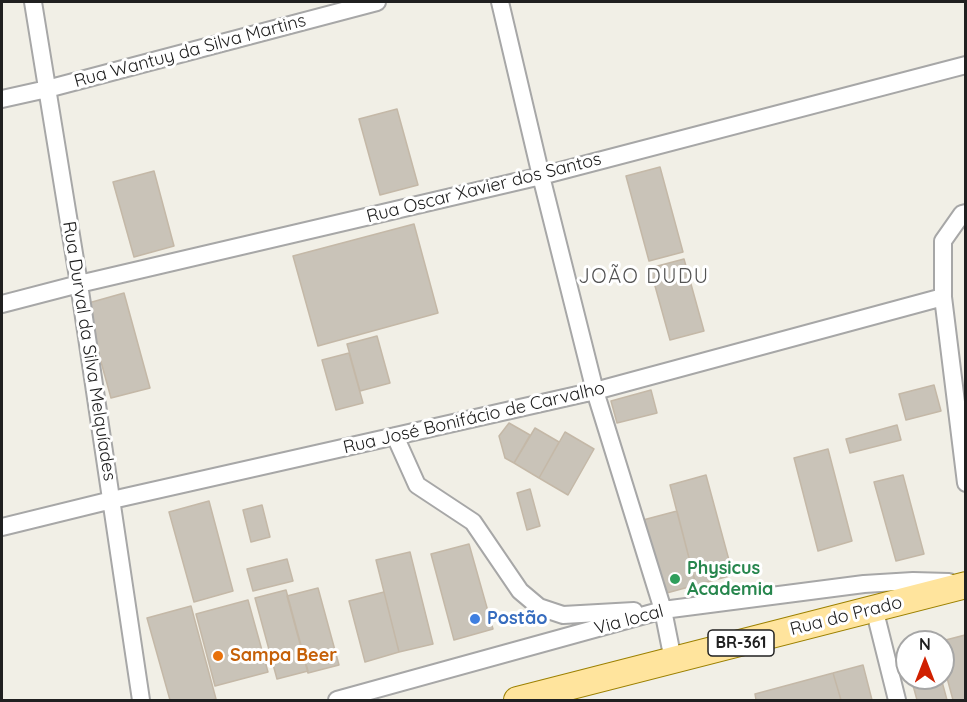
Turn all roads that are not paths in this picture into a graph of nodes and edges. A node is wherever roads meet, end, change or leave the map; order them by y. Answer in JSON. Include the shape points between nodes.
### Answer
{"nodes":[{"id":1,"x":33,"y":2,"type":"edge"},
{"id":2,"x":377,"y":2,"type":"edge"},
{"id":3,"x":500,"y":2,"type":"edge"},
{"id":4,"x":966,"y":65,"type":"edge"},
{"id":5,"x":47,"y":89,"type":"junction"},
{"id":6,"x":2,"y":99,"type":"edge"},
{"id":7,"x":541,"y":176,"type":"junction"},
{"id":8,"x":966,"y":213,"type":"edge"},
{"id":9,"x":79,"y":284,"type":"junction"},
{"id":10,"x":943,"y":297,"type":"junction"},
{"id":11,"x":2,"y":304,"type":"edge"},
{"id":12,"x":595,"y":391,"type":"junction"},
{"id":13,"x":395,"y":436,"type":"junction"},
{"id":14,"x":966,"y":483,"type":"edge"},
{"id":15,"x":112,"y":500,"type":"junction"},
{"id":16,"x":2,"y":528,"type":"edge"},
{"id":17,"x":966,"y":583,"type":"edge"},
{"id":18,"x":874,"y":608,"type":"junction"},
{"id":19,"x":663,"y":610,"type":"junction"},
{"id":20,"x":673,"y":660,"type":"junction"},
{"id":21,"x":141,"y":700,"type":"edge"},
{"id":22,"x":337,"y":700,"type":"edge"},
{"id":23,"x":517,"y":700,"type":"edge"},
{"id":24,"x":897,"y":700,"type":"edge"}],
"edges":[{"from":1,"to":5,"type":"street","name":"Rua Durval da Silva Melquíades"},
{"from":2,"to":5,"type":"street","name":"Rua Wantuy da Silva Martins"},
{"from":3,"to":7,"type":"street"},
{"from":4,"to":7,"type":"street","name":"Rua Oscar Xavier dos Santos"},
{"from":5,"to":6,"type":"street","name":"Rua Wantuy da Silva Martins"},
{"from":5,"to":9,"type":"street","name":"Rua Durval da Silva Melquíades"},
{"from":7,"to":9,"type":"street","name":"Rua Oscar Xavier dos Santos"},
{"from":7,"to":12,"type":"street"},
{"from":8,"to":10,"type":"street","via":[[943,241]]},
{"from":9,"to":11,"type":"street","name":"Rua Oscar Xavier dos Santos"},
{"from":9,"to":15,"type":"street","name":"Rua Durval da Silva Melquíades"},
{"from":10,"to":12,"type":"street","name":"Rua José Bonifácio de Carvalho"},
{"from":10,"to":14,"type":"street"},
{"from":12,"to":13,"type":"street","name":"Rua José Bonifácio de Carvalho"},
{"from":12,"to":19,"type":"street"},
{"from":13,"to":15,"type":"street","name":"Rua José Bonifácio de Carvalho"},
{"from":13,"to":19,"type":"street","via":[[417,485],[473,522],[520,591],[538,607],[563,615]]},
{"from":15,"to":16,"type":"street","name":"Rua José Bonifácio de Carvalho"},
{"from":15,"to":21,"type":"street","name":"Rua Durval da Silva Melquíades"},
{"from":17,"to":18,"type":"main road","name":"Rua do Prado","number":"BR-361"},
{"from":17,"to":19,"type":"street","name":"Via local","via":[[864,584]]},
{"from":18,"to":20,"type":"main road","name":"Rua do Prado","number":"BR-361"},
{"from":18,"to":24,"type":"street"},
{"from":19,"to":20,"type":"street"},
{"from":19,"to":22,"type":"street","name":"Via local"},
{"from":20,"to":23,"type":"main road","name":"Rua do Prado","number":"BR-361"}]}
